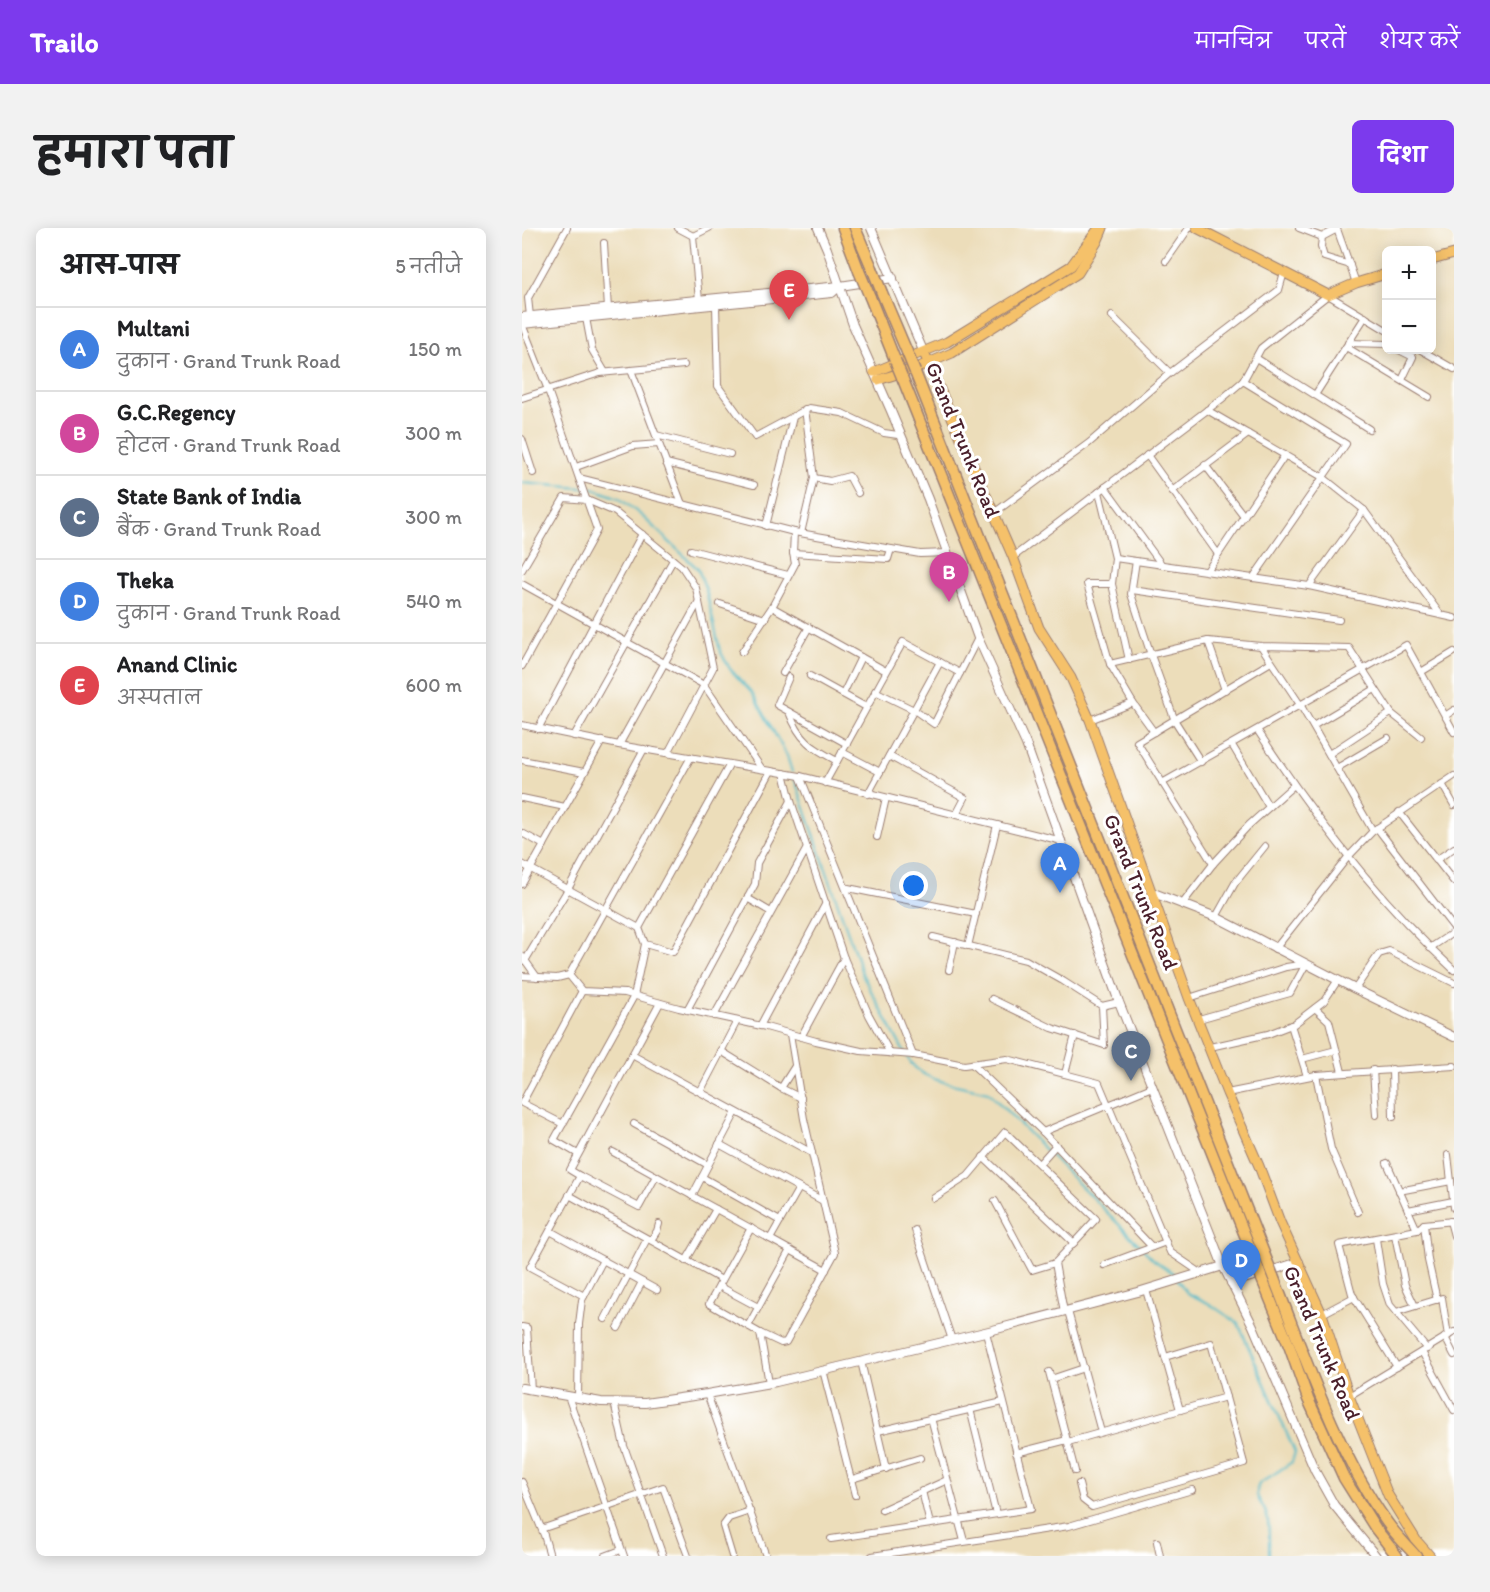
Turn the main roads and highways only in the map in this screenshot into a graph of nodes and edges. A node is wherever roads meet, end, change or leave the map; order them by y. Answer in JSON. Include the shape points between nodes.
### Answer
{"nodes":[{"id":1,"x":843,"y":228,"type":"edge"},
{"id":2,"x":855,"y":228,"type":"edge"},
{"id":3,"x":1101,"y":228,"type":"edge"},
{"id":4,"x":1197,"y":228,"type":"edge"},
{"id":5,"x":1454,"y":254,"type":"edge"},
{"id":6,"x":1436,"y":259,"type":"edge"},
{"id":7,"x":1382,"y":275,"type":"edge"},
{"id":8,"x":924,"y":353,"type":"junction"},
{"id":9,"x":928,"y":364,"type":"junction"},
{"id":10,"x":1265,"y":1272,"type":"junction"},
{"id":11,"x":1397,"y":1556,"type":"edge"},
{"id":12,"x":1416,"y":1556,"type":"edge"},
{"id":13,"x":1431,"y":1556,"type":"edge"}],
"edges":[{"from":1,"to":10,"type":"highway","name":"Grand Trunk Road","bridge":true,"via":[[963,534]]},
{"from":2,"to":10,"type":"highway","name":"Grand Trunk Road","bridge":true,"via":[[915,372]]},
{"from":3,"to":8,"type":"main road","via":[[1071,266]]},
{"from":3,"to":9,"type":"main road","via":[[1078,273],[952,353]]},
{"from":4,"to":7,"type":"main road","via":[[1328,296]]},
{"from":5,"to":6,"type":"main road"},
{"from":8,"to":9,"type":"main road"},
{"from":8,"to":9,"type":"main road","via":[[876,376]]},
{"from":9,"to":13,"type":"main road","via":[[1013,557],[1039,628],[1071,678],[1090,720],[1189,998],[1322,1314],[1388,1495],[1416,1540]]},
{"from":10,"to":11,"type":"highway","name":"Grand Trunk Road","via":[[1308,1399],[1344,1478]]},
{"from":10,"to":12,"type":"highway","name":"Grand Trunk Road","via":[[1356,1473],[1387,1522]]}]}
